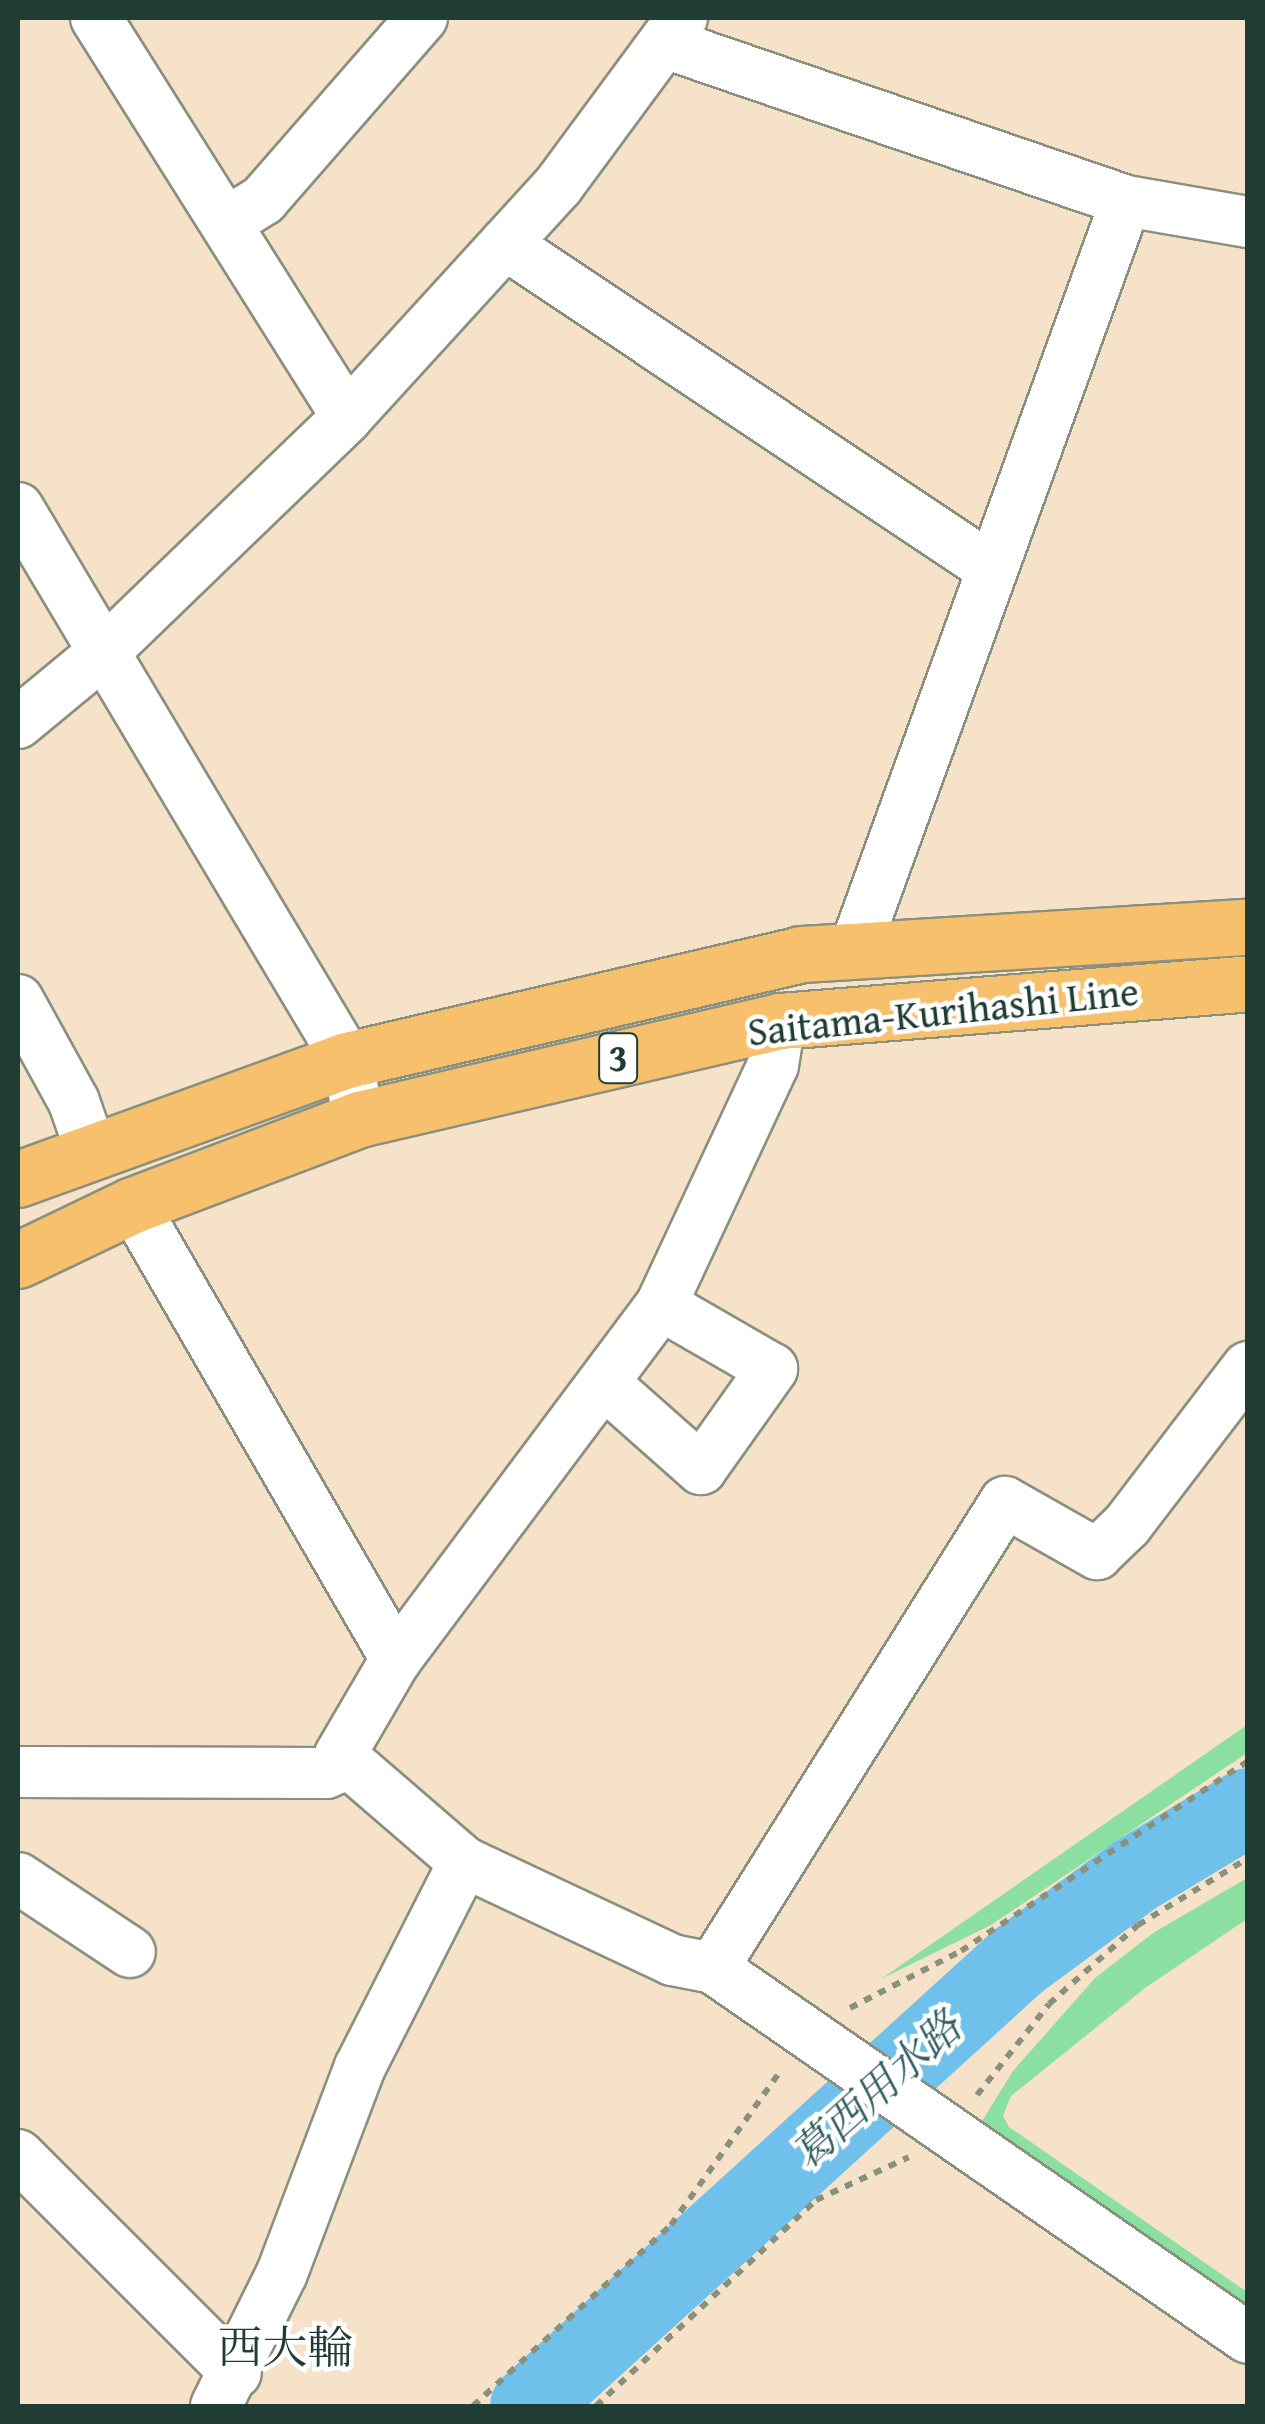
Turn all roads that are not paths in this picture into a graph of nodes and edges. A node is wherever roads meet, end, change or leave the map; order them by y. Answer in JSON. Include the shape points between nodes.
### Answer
{"nodes":[{"id":1,"x":96,"y":18,"type":"edge"},
{"id":2,"x":422,"y":18,"type":"edge"},
{"id":3,"x":674,"y":30,"type":"edge"},
{"id":4,"x":1126,"y":201,"type":"junction"},
{"id":5,"x":1248,"y":222,"type":"edge"},
{"id":6,"x":226,"y":223,"type":"junction"},
{"id":7,"x":505,"y":244,"type":"junction"},
{"id":8,"x":347,"y":416,"type":"junction"},
{"id":9,"x":18,"y":508,"type":"edge"},
{"id":10,"x":992,"y":569,"type":"junction"},
{"id":11,"x":106,"y":650,"type":"junction"},
{"id":12,"x":18,"y":723,"type":"edge"},
{"id":13,"x":1248,"y":928,"type":"edge"},
{"id":14,"x":854,"y":950,"type":"junction"},
{"id":15,"x":1248,"y":983,"type":"edge"},
{"id":16,"x":18,"y":1000,"type":"edge"},
{"id":17,"x":780,"y":1020,"type":"junction"},
{"id":18,"x":347,"y":1060,"type":"junction"},
{"id":19,"x":359,"y":1119,"type":"junction"},
{"id":20,"x":90,"y":1148,"type":"junction"},
{"id":21,"x":18,"y":1179,"type":"edge"},
{"id":22,"x":133,"y":1205,"type":"junction"},
{"id":23,"x":18,"y":1260,"type":"edge"},
{"id":24,"x":661,"y":1305,"type":"junction"},
{"id":25,"x":1243,"y":1383,"type":"edge"},
{"id":26,"x":606,"y":1386,"type":"junction"},
{"id":27,"x":396,"y":1659,"type":"junction"},
{"id":28,"x":350,"y":1763,"type":"junction"},
{"id":29,"x":18,"y":1772,"type":"edge"},
{"id":30,"x":464,"y":1862,"type":"junction"},
{"id":31,"x":18,"y":1878,"type":"edge"},
{"id":32,"x":130,"y":1952,"type":"dead end"},
{"id":33,"x":712,"y":1968,"type":"junction"},
{"id":34,"x":18,"y":2155,"type":"edge"},
{"id":35,"x":1248,"y":2338,"type":"edge"},
{"id":36,"x":226,"y":2390,"type":"edge"}],
"edges":[{"from":1,"to":6,"type":"street"},
{"from":2,"to":6,"type":"street","via":[[262,200]]},
{"from":3,"to":4,"type":"street"},
{"from":3,"to":7,"type":"street","via":[[558,186]]},
{"from":4,"to":5,"type":"street"},
{"from":4,"to":10,"type":"street"},
{"from":6,"to":8,"type":"street"},
{"from":7,"to":8,"type":"street"},
{"from":7,"to":10,"type":"street"},
{"from":8,"to":11,"type":"street"},
{"from":9,"to":11,"type":"street"},
{"from":10,"to":14,"type":"street"},
{"from":11,"to":12,"type":"street"},
{"from":11,"to":18,"type":"street"},
{"from":13,"to":14,"type":"main road","name":"Saitama-Kurihashi Line","number":"3"},
{"from":14,"to":18,"type":"main road","name":"Saitama-Kurihashi Line","number":"3","via":[[801,954]]},
{"from":15,"to":17,"type":"main road","name":"Saitama-Kurihashi Line","number":"3"},
{"from":16,"to":20,"type":"street","via":[[74,1102]]},
{"from":17,"to":19,"type":"main road","name":"Saitama-Kurihashi Line","number":"3"},
{"from":17,"to":24,"type":"street","via":[[773,1065]]},
{"from":18,"to":19,"type":"street"},
{"from":18,"to":20,"type":"main road","name":"Saitama-Kurihashi Line","number":"3"},
{"from":19,"to":22,"type":"main road","name":"Saitama-Kurihashi Line","number":"3"},
{"from":20,"to":21,"type":"main road","name":"Saitama-Kurihashi Line","number":"3"},
{"from":22,"to":23,"type":"main road","name":"Saitama-Kurihashi Line","number":"3"},
{"from":22,"to":27,"type":"street"},
{"from":24,"to":26,"type":"street"},
{"from":24,"to":26,"type":"street","via":[[772,1368],[700,1470]]},
{"from":25,"to":33,"type":"street","via":[[1097,1554],[1005,1502]]},
{"from":26,"to":27,"type":"street"},
{"from":27,"to":28,"type":"street","via":[[340,1755]]},
{"from":28,"to":29,"type":"street","via":[[326,1773]]},
{"from":28,"to":30,"type":"street"},
{"from":30,"to":33,"type":"street","via":[[672,1960]]},
{"from":30,"to":36,"type":"street","via":[[360,2067],[282,2273]]},
{"from":31,"to":32,"type":"street"},
{"from":33,"to":35,"type":"street","via":[[821,2038],[924,2131]]},
{"from":34,"to":36,"type":"street"}]}
